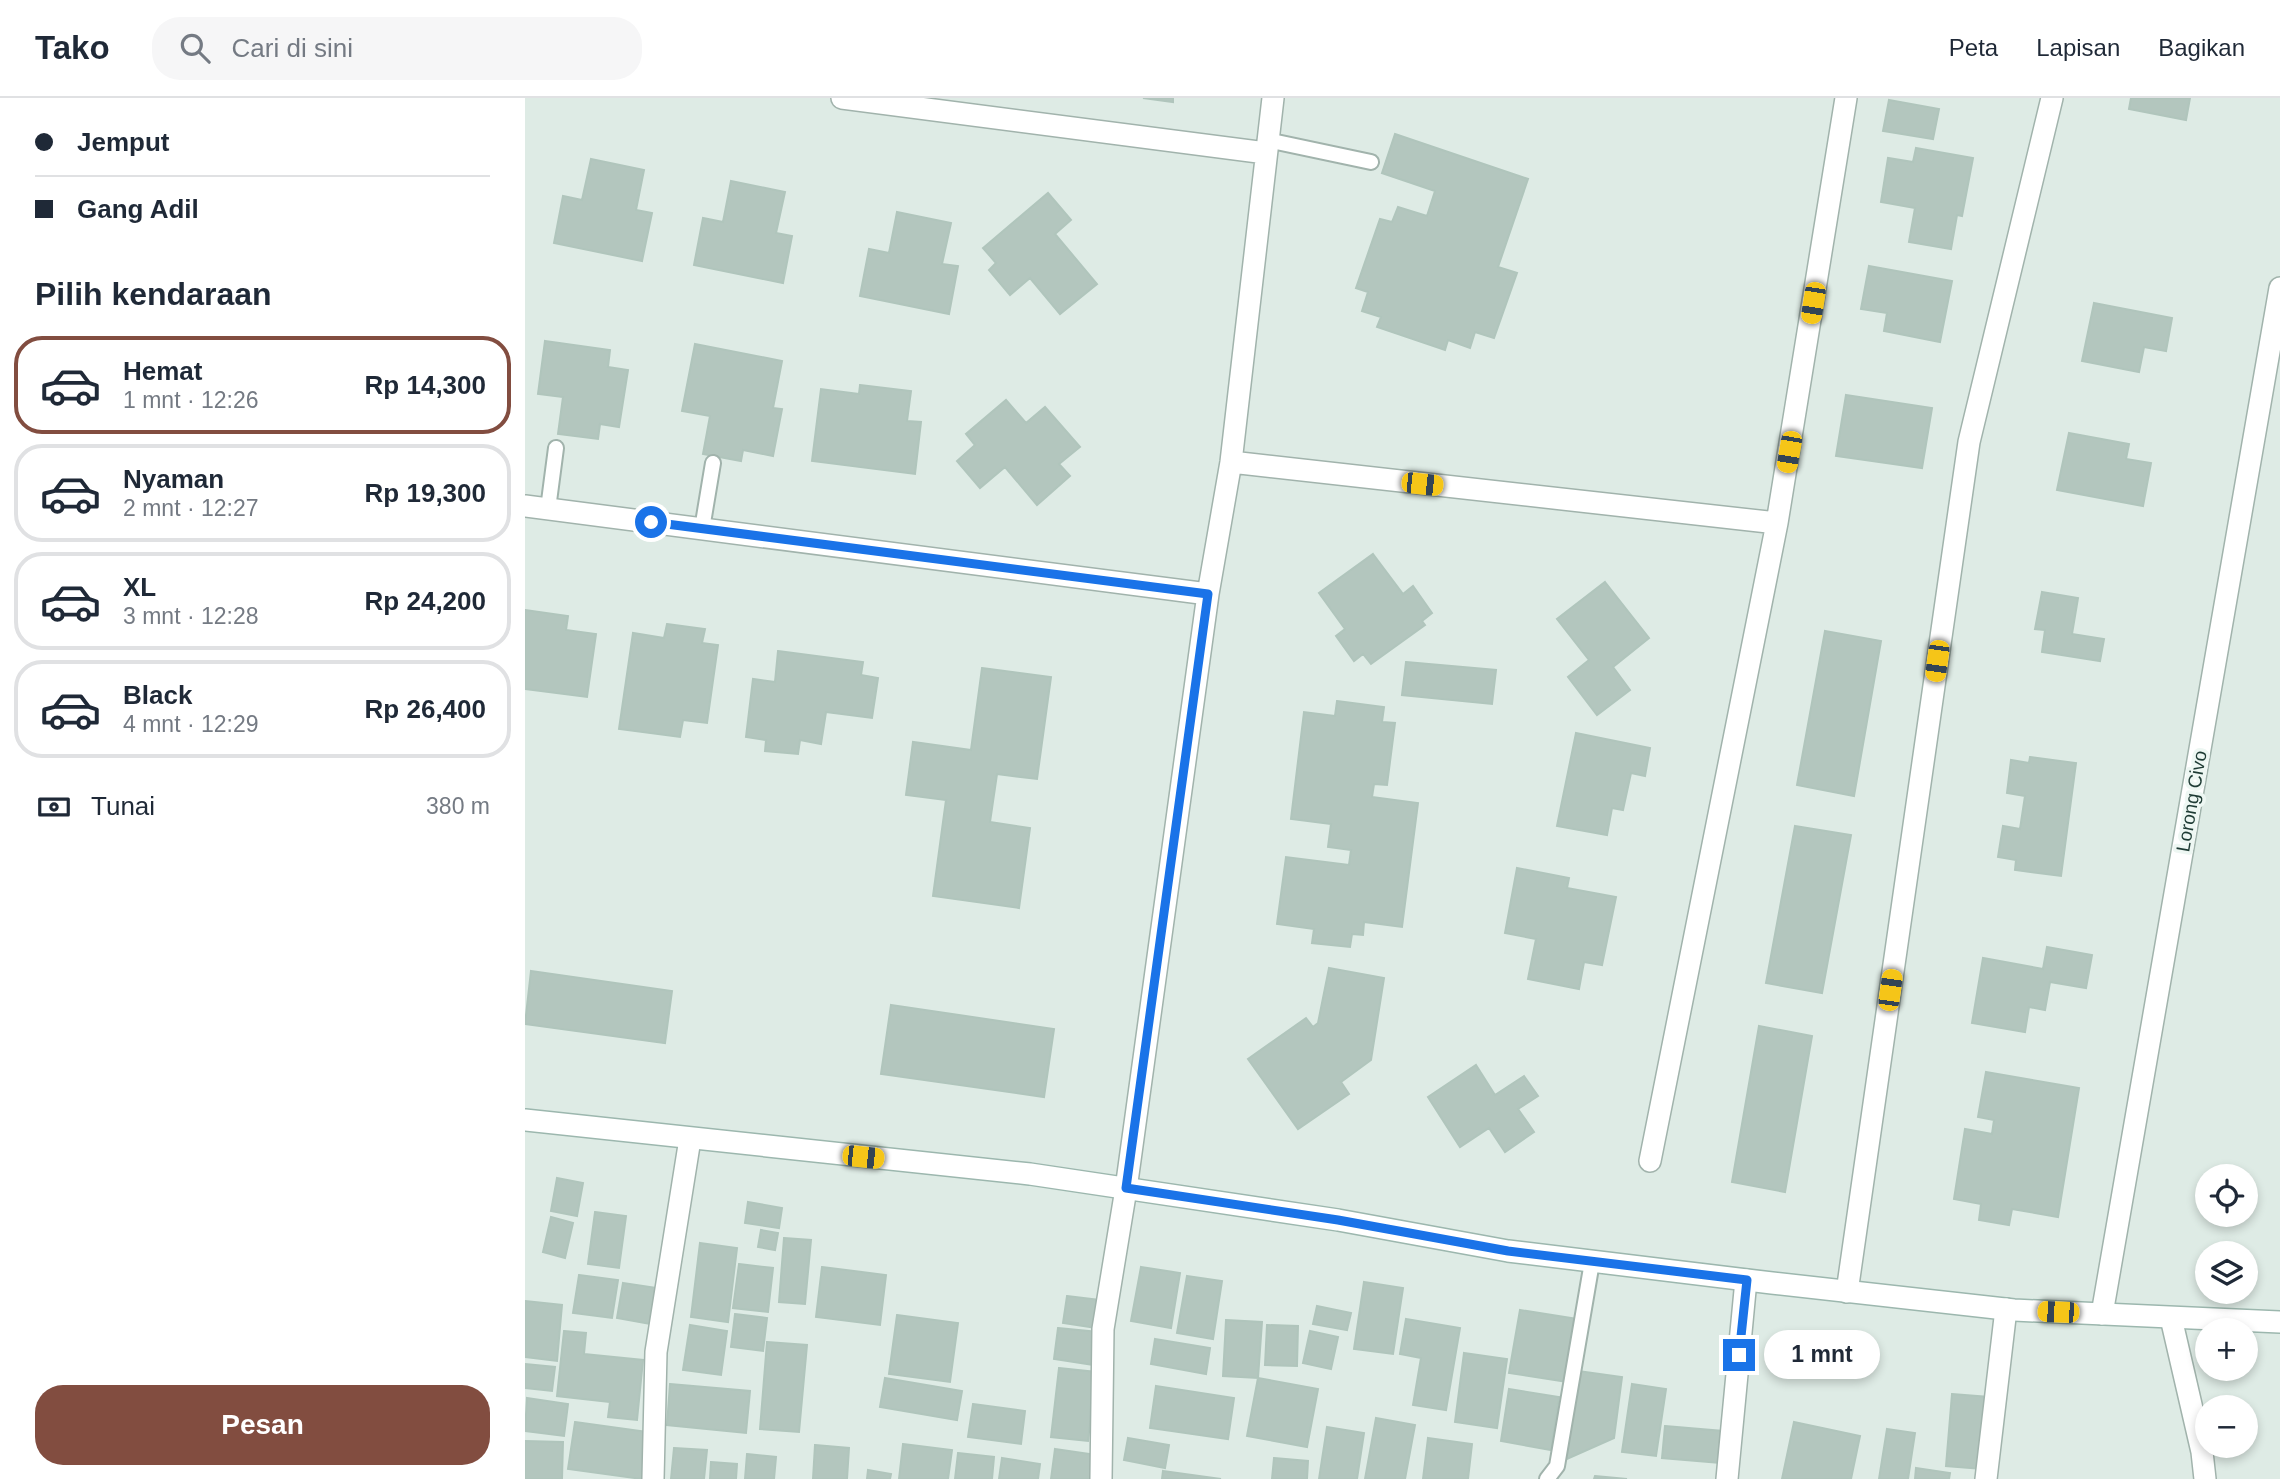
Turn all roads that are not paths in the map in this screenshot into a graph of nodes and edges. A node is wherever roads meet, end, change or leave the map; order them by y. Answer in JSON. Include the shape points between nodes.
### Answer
{"nodes":[{"id":1,"x":842,"y":98,"type":"edge"},
{"id":2,"x":1273,"y":98,"type":"edge"},
{"id":3,"x":1846,"y":98,"type":"edge"},
{"id":4,"x":2052,"y":98,"type":"edge"},
{"id":5,"x":1266,"y":146,"type":"junction"},
{"id":6,"x":1371,"y":162,"type":"dead end"},
{"id":7,"x":2280,"y":288,"type":"edge"},
{"id":8,"x":556,"y":448,"type":"dead end"},
{"id":9,"x":1231,"y":462,"type":"junction"},
{"id":10,"x":713,"y":463,"type":"dead end"},
{"id":11,"x":525,"y":506,"type":"edge"},
{"id":12,"x":548,"y":509,"type":"junction"},
{"id":13,"x":1777,"y":523,"type":"junction"},
{"id":14,"x":702,"y":529,"type":"junction"},
{"id":15,"x":1208,"y":594,"type":"junction"},
{"id":16,"x":525,"y":1120,"type":"edge"},
{"id":17,"x":690,"y":1139,"type":"junction"},
{"id":18,"x":1650,"y":1161,"type":"dead end"},
{"id":19,"x":1126,"y":1188,"type":"junction"},
{"id":20,"x":1592,"y":1262,"type":"junction"},
{"id":21,"x":1747,"y":1280,"type":"junction"},
{"id":22,"x":1847,"y":1292,"type":"junction"},
{"id":23,"x":2006,"y":1309,"type":"junction"},
{"id":24,"x":2102,"y":1314,"type":"junction"},
{"id":25,"x":2171,"y":1318,"type":"junction"},
{"id":26,"x":2280,"y":1322,"type":"edge"},
{"id":27,"x":653,"y":1479,"type":"edge"},
{"id":28,"x":1101,"y":1479,"type":"edge"},
{"id":29,"x":1547,"y":1479,"type":"edge"},
{"id":30,"x":1727,"y":1479,"type":"edge"},
{"id":31,"x":1986,"y":1479,"type":"edge"},
{"id":32,"x":2205,"y":1479,"type":"edge"}],
"edges":[{"from":1,"to":5,"type":"street"},
{"from":2,"to":5,"type":"street"},
{"from":3,"to":13,"type":"street"},
{"from":4,"to":22,"type":"street","via":[[1969,442]]},
{"from":5,"to":6,"type":"lane"},
{"from":5,"to":9,"type":"street"},
{"from":7,"to":24,"type":"street","name":"Lorong Civo"},
{"from":8,"to":12,"type":"lane"},
{"from":9,"to":13,"type":"street"},
{"from":9,"to":15,"type":"street"},
{"from":10,"to":14,"type":"lane"},
{"from":11,"to":12,"type":"street"},
{"from":12,"to":14,"type":"street"},
{"from":13,"to":18,"type":"street"},
{"from":14,"to":15,"type":"street"},
{"from":15,"to":19,"type":"street"},
{"from":16,"to":17,"type":"street"},
{"from":17,"to":19,"type":"street"},
{"from":17,"to":27,"type":"street","via":[[656,1352]]},
{"from":19,"to":20,"type":"street"},
{"from":19,"to":28,"type":"street","via":[[1103,1329]]},
{"from":20,"to":21,"type":"street"},
{"from":20,"to":29,"type":"lane","via":[[1557,1466]]},
{"from":21,"to":22,"type":"street"},
{"from":21,"to":30,"type":"street"},
{"from":22,"to":23,"type":"street"},
{"from":23,"to":24,"type":"street"},
{"from":23,"to":31,"type":"street"},
{"from":24,"to":25,"type":"street"},
{"from":25,"to":26,"type":"street"},
{"from":25,"to":32,"type":"street"}]}
